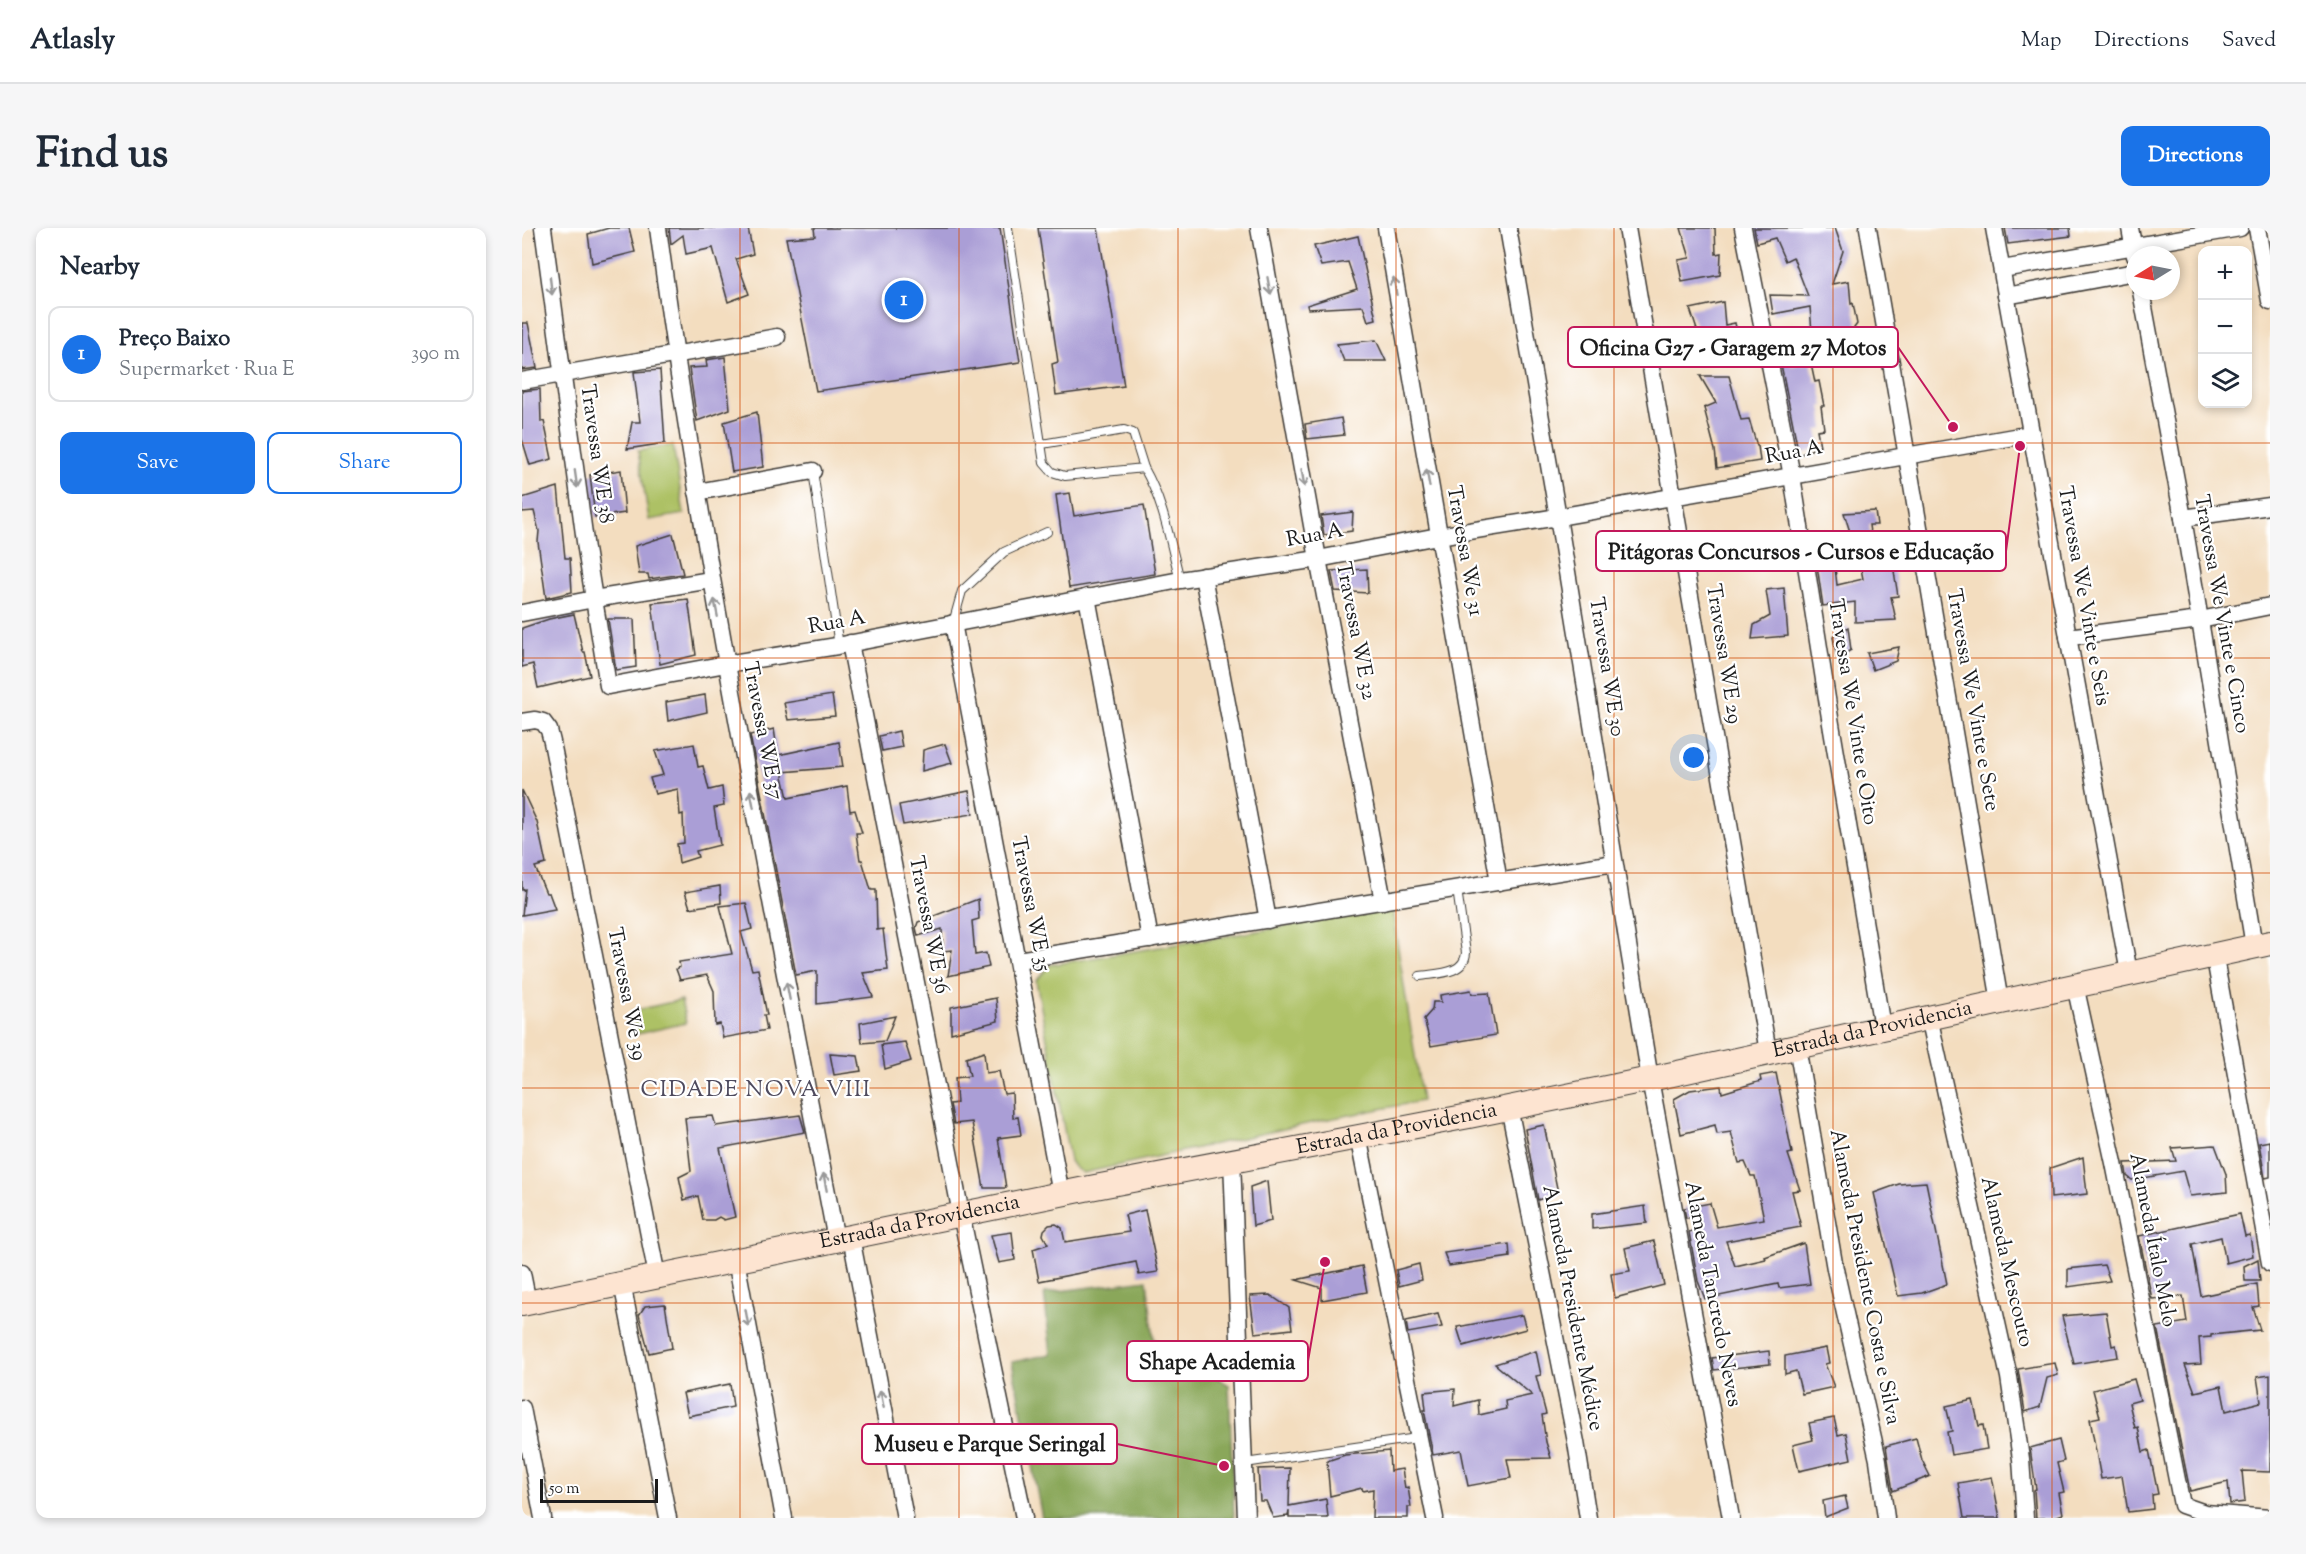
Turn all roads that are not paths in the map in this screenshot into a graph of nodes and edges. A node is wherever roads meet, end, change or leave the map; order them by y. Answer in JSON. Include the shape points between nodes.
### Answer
{"nodes":[{"id":1,"x":543,"y":228,"type":"edge"},
{"id":2,"x":658,"y":228,"type":"edge"},
{"id":3,"x":1008,"y":228,"type":"edge"},
{"id":4,"x":1259,"y":228,"type":"edge"},
{"id":5,"x":1386,"y":228,"type":"edge"},
{"id":6,"x":1508,"y":228,"type":"edge"},
{"id":7,"x":1627,"y":228,"type":"edge"},
{"id":8,"x":1743,"y":228,"type":"edge"},
{"id":9,"x":1868,"y":228,"type":"edge"},
{"id":10,"x":1994,"y":228,"type":"edge"},
{"id":11,"x":2130,"y":228,"type":"edge"},
{"id":12,"x":2240,"y":228,"type":"edge"},
{"id":13,"x":2257,"y":228,"type":"edge"},
{"id":14,"x":2133,"y":246,"type":"edge"},
{"id":15,"x":2160,"y":246,"type":"edge"},
{"id":16,"x":2126,"y":253,"type":"edge"},
{"id":17,"x":2266,"y":253,"type":"edge"},
{"id":18,"x":2002,"y":269,"type":"junction"},
{"id":19,"x":2126,"y":274,"type":"edge"},
{"id":20,"x":2006,"y":296,"type":"junction"},
{"id":21,"x":2143,"y":300,"type":"edge"},
{"id":22,"x":2270,"y":301,"type":"edge"},
{"id":23,"x":777,"y":337,"type":"dead end"},
{"id":24,"x":675,"y":355,"type":"junction"},
{"id":25,"x":562,"y":373,"type":"junction"},
{"id":26,"x":522,"y":381,"type":"edge"},
{"id":27,"x":2031,"y":435,"type":"junction"},
{"id":28,"x":1042,"y":444,"type":"junction"},
{"id":29,"x":1908,"y":456,"type":"junction"},
{"id":30,"x":1144,"y":468,"type":"junction"},
{"id":31,"x":813,"y":471,"type":"joint"},
{"id":32,"x":1792,"y":476,"type":"junction"},
{"id":33,"x":697,"y":492,"type":"junction"},
{"id":34,"x":1674,"y":496,"type":"junction"},
{"id":35,"x":2270,"y":506,"type":"edge"},
{"id":36,"x":1558,"y":517,"type":"junction"},
{"id":37,"x":2182,"y":518,"type":"junction"},
{"id":38,"x":1047,"y":532,"type":"dead end"},
{"id":39,"x":1438,"y":536,"type":"junction"},
{"id":40,"x":1318,"y":559,"type":"junction"},
{"id":41,"x":1203,"y":576,"type":"junction"},
{"id":42,"x":711,"y":580,"type":"junction"},
{"id":43,"x":1180,"y":580,"type":"junction"},
{"id":44,"x":1087,"y":597,"type":"junction"},
{"id":45,"x":594,"y":599,"type":"junction"},
{"id":46,"x":2270,"y":606,"type":"edge"},
{"id":47,"x":522,"y":613,"type":"edge"},
{"id":48,"x":2200,"y":620,"type":"junction"},
{"id":49,"x":953,"y":623,"type":"junction"},
{"id":50,"x":2068,"y":637,"type":"junction"},
{"id":51,"x":845,"y":645,"type":"junction"},
{"id":52,"x":726,"y":664,"type":"junction"},
{"id":53,"x":608,"y":686,"type":"joint"},
{"id":54,"x":522,"y":723,"type":"edge"},
{"id":55,"x":1614,"y":863,"type":"junction"},
{"id":56,"x":1499,"y":882,"type":"junction"},
{"id":57,"x":1456,"y":889,"type":"junction"},
{"id":58,"x":1383,"y":901,"type":"junction"},
{"id":59,"x":1268,"y":920,"type":"junction"},
{"id":60,"x":1150,"y":939,"type":"junction"},
{"id":61,"x":2262,"y":944,"type":"edge"},
{"id":62,"x":2214,"y":953,"type":"junction"},
{"id":63,"x":1018,"y":960,"type":"junction"},
{"id":64,"x":2129,"y":973,"type":"junction"},
{"id":65,"x":1420,"y":976,"type":"dead end"},
{"id":66,"x":2075,"y":985,"type":"junction"},
{"id":67,"x":2000,"y":1002,"type":"junction"},
{"id":68,"x":1929,"y":1017,"type":"junction"},
{"id":69,"x":1882,"y":1027,"type":"junction"},
{"id":70,"x":1797,"y":1046,"type":"junction"},
{"id":71,"x":1768,"y":1052,"type":"junction"},
{"id":72,"x":1650,"y":1079,"type":"junction"},
{"id":73,"x":1509,"y":1107,"type":"junction"},
{"id":74,"x":1358,"y":1136,"type":"junction"},
{"id":75,"x":1232,"y":1160,"type":"junction"},
{"id":76,"x":1061,"y":1194,"type":"junction"},
{"id":77,"x":961,"y":1214,"type":"junction"},
{"id":78,"x":843,"y":1238,"type":"junction"},
{"id":79,"x":736,"y":1260,"type":"junction"},
{"id":80,"x":2270,"y":1263,"type":"edge"},
{"id":81,"x":522,"y":1273,"type":"edge"},
{"id":82,"x":657,"y":1276,"type":"junction"},
{"id":83,"x":622,"y":1283,"type":"junction"},
{"id":84,"x":525,"y":1303,"type":"edge"},
{"id":85,"x":522,"y":1408,"type":"edge"},
{"id":86,"x":1418,"y":1438,"type":"junction"},
{"id":87,"x":1245,"y":1463,"type":"junction"},
{"id":88,"x":543,"y":1518,"type":"edge"},
{"id":89,"x":668,"y":1518,"type":"edge"},
{"id":90,"x":784,"y":1518,"type":"edge"},
{"id":91,"x":905,"y":1518,"type":"edge"},
{"id":92,"x":1024,"y":1518,"type":"edge"},
{"id":93,"x":1246,"y":1518,"type":"edge"},
{"id":94,"x":1435,"y":1518,"type":"edge"},
{"id":95,"x":1588,"y":1518,"type":"edge"},
{"id":96,"x":1731,"y":1518,"type":"edge"},
{"id":97,"x":1886,"y":1518,"type":"edge"},
{"id":98,"x":2025,"y":1518,"type":"edge"},
{"id":99,"x":2270,"y":1518,"type":"edge"}],
"edges":[{"from":1,"to":25,"type":"street","name":"Travessa WE 38","one_way":true},
{"from":2,"to":24,"type":"street","name":"Travessa WE 37"},
{"from":3,"to":28,"type":"lane"},
{"from":4,"to":40,"type":"street","name":"Travessa WE 32","one_way":true},
{"from":39,"to":5,"type":"street","name":"Travessa We 31","one_way":true},
{"from":6,"to":36,"type":"street","name":"Travessa WE 30"},
{"from":7,"to":34,"type":"street","name":"Travessa WE 29"},
{"from":8,"to":32,"type":"street","name":"Travessa We Vinte e Oito"},
{"from":9,"to":29,"type":"street","name":"Travessa We Vinte e Sete"},
{"from":10,"to":18,"type":"street","name":"Travessa We Vinte e Seis"},
{"from":11,"to":14,"type":"street"},
{"from":12,"to":15,"type":"street"},
{"from":13,"to":17,"type":"street"},
{"from":16,"to":18,"type":"street"},
{"from":17,"to":22,"type":"street"},
{"from":18,"to":20,"type":"street","name":"Travessa We Vinte e Seis"},
{"from":19,"to":20,"type":"street"},
{"from":20,"to":27,"type":"street","name":"Travessa We Vinte e Seis"},
{"from":21,"to":37,"type":"street","name":"Travessa We Vinte e Cinco"},
{"from":23,"to":24,"type":"street"},
{"from":24,"to":25,"type":"street"},
{"from":24,"to":33,"type":"street","name":"Travessa WE 37"},
{"from":25,"to":26,"type":"street"},
{"from":25,"to":45,"type":"street","name":"Travessa WE 38","one_way":true},
{"from":27,"to":29,"type":"street","name":"Rua A"},
{"from":27,"to":50,"type":"street","name":"Travessa We Vinte e Seis"},
{"from":28,"to":30,"type":"lane","via":[[1044,463],[1052,472],[1065,476]]},
{"from":28,"to":30,"type":"lane","via":[[1124,430],[1133,433]]},
{"from":29,"to":32,"type":"street","name":"Rua A"},
{"from":29,"to":67,"type":"street","name":"Travessa We Vinte e Sete"},
{"from":30,"to":43,"type":"lane","via":[[1170,536]]},
{"from":31,"to":33,"type":"street"},
{"from":31,"to":51,"type":"lane"},
{"from":32,"to":34,"type":"street","name":"Rua A"},
{"from":32,"to":69,"type":"street","name":"Travessa We Vinte e Oito"},
{"from":33,"to":42,"type":"street","name":"Travessa WE 37"},
{"from":34,"to":36,"type":"street","name":"Rua A"},
{"from":34,"to":71,"type":"street","name":"Travessa WE 29"},
{"from":35,"to":37,"type":"street"},
{"from":36,"to":39,"type":"street","name":"Rua A"},
{"from":36,"to":55,"type":"street","name":"Travessa WE 30"},
{"from":37,"to":48,"type":"street","name":"Travessa We Vinte e Cinco"},
{"from":38,"to":49,"type":"lane","via":[[1004,552],[962,591]]},
{"from":39,"to":40,"type":"street","name":"Rua A"},
{"from":39,"to":56,"type":"street","name":"Travessa We 31"},
{"from":40,"to":41,"type":"street","name":"Rua A"},
{"from":40,"to":58,"type":"street","name":"Travessa WE 32"},
{"from":41,"to":43,"type":"street","name":"Rua A"},
{"from":41,"to":59,"type":"street"},
{"from":42,"to":45,"type":"street"},
{"from":52,"to":42,"type":"street","name":"Travessa WE 37","one_way":true},
{"from":43,"to":44,"type":"street","name":"Rua A"},
{"from":44,"to":49,"type":"street","name":"Rua A"},
{"from":44,"to":60,"type":"street"},
{"from":45,"to":47,"type":"street"},
{"from":45,"to":53,"type":"street","name":"Travessa WE 38"},
{"from":46,"to":48,"type":"street"},
{"from":48,"to":50,"type":"street"},
{"from":48,"to":61,"type":"street","name":"Travessa We Vinte e Cinco"},
{"from":49,"to":51,"type":"street","name":"Rua A"},
{"from":49,"to":63,"type":"street","name":"Travessa WE 35"},
{"from":50,"to":64,"type":"street","name":"Travessa We Vinte e Seis"},
{"from":51,"to":52,"type":"street","name":"Rua A"},
{"from":51,"to":77,"type":"street","name":"Travessa WE 36"},
{"from":52,"to":53,"type":"street","name":"Rua A"},
{"from":78,"to":52,"type":"street","name":"Travessa WE 37","one_way":true},
{"from":54,"to":82,"type":"street","name":"Travessa We 39","via":[[543,722],[549,730]]},
{"from":55,"to":56,"type":"street"},
{"from":55,"to":72,"type":"street","name":"Travessa WE 30"},
{"from":56,"to":57,"type":"street"},
{"from":57,"to":58,"type":"street"},
{"from":57,"to":65,"type":"lane","via":[[1466,961],[1455,970]]},
{"from":58,"to":59,"type":"street"},
{"from":59,"to":60,"type":"street"},
{"from":60,"to":63,"type":"street"},
{"from":61,"to":62,"type":"main road","name":"Estrada da Providencia"},
{"from":62,"to":64,"type":"main road","name":"Estrada da Providencia"},
{"from":62,"to":80,"type":"street"},
{"from":63,"to":76,"type":"street","name":"Travessa WE 35"},
{"from":64,"to":66,"type":"main road","name":"Estrada da Providencia"},
{"from":66,"to":67,"type":"main road","name":"Estrada da Providencia"},
{"from":66,"to":99,"type":"street","name":"Alameda Ítalo Melo","via":[[2182,1505],[2205,1513]]},
{"from":67,"to":68,"type":"main road","name":"Estrada da Providencia"},
{"from":68,"to":69,"type":"main road","name":"Estrada da Providencia"},
{"from":68,"to":98,"type":"street","name":"Alameda Mescouto","via":[[2009,1377]]},
{"from":69,"to":70,"type":"main road","name":"Estrada da Providencia"},
{"from":70,"to":71,"type":"main road","name":"Estrada da Providencia"},
{"from":70,"to":97,"type":"street","name":"Alameda Presidente Costa e Silva","via":[[1835,1269],[1878,1460]]},
{"from":71,"to":72,"type":"main road","name":"Estrada da Providencia"},
{"from":72,"to":73,"type":"main road","name":"Estrada da Providencia"},
{"from":72,"to":96,"type":"street","name":"Alameda Tancredo Neves"},
{"from":73,"to":74,"type":"main road","name":"Estrada da Providencia"},
{"from":73,"to":95,"type":"street","name":"Alameda Presidente Médice"},
{"from":74,"to":75,"type":"main road","name":"Estrada da Providencia"},
{"from":74,"to":86,"type":"street"},
{"from":75,"to":76,"type":"main road","name":"Estrada da Providencia"},
{"from":75,"to":87,"type":"street"},
{"from":76,"to":77,"type":"main road","name":"Estrada da Providencia"},
{"from":77,"to":78,"type":"main road","name":"Estrada da Providencia"},
{"from":77,"to":92,"type":"street","name":"Travessa WE 36"},
{"from":78,"to":79,"type":"main road","name":"Estrada da Providencia"},
{"from":91,"to":78,"type":"street","name":"Travessa WE 37","one_way":true},
{"from":79,"to":82,"type":"main road","name":"Estrada da Providencia"},
{"from":79,"to":90,"type":"street","one_way":true},
{"from":81,"to":84,"type":"street"},
{"from":82,"to":83,"type":"main road","name":"Estrada da Providencia"},
{"from":83,"to":84,"type":"main road","name":"Estrada da Providencia"},
{"from":83,"to":89,"type":"street"},
{"from":85,"to":88,"type":"street"},
{"from":86,"to":87,"type":"lane"},
{"from":86,"to":94,"type":"street"},
{"from":87,"to":93,"type":"street"}]}
